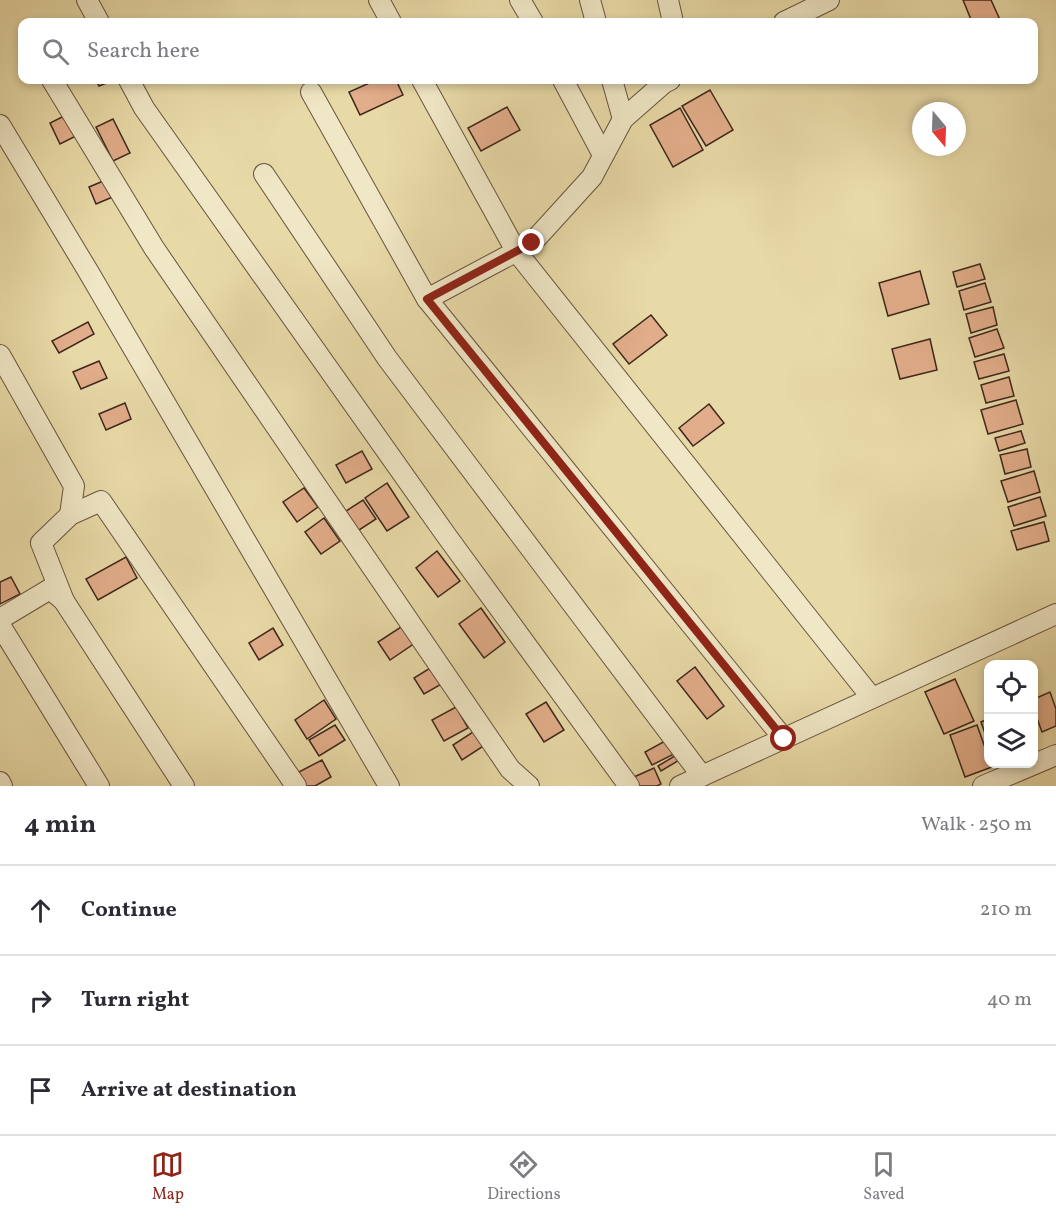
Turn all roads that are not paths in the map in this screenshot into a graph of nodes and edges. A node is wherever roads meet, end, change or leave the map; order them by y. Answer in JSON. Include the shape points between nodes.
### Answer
{"nodes":[{"id":1,"x":87,"y":0,"type":"edge"},
{"id":2,"x":379,"y":0,"type":"edge"},
{"id":3,"x":520,"y":0,"type":"edge"},
{"id":4,"x":590,"y":0,"type":"edge"},
{"id":5,"x":668,"y":0,"type":"edge"},
{"id":6,"x":829,"y":0,"type":"edge"},
{"id":7,"x":97,"y":18,"type":"edge"},
{"id":8,"x":389,"y":18,"type":"edge"},
{"id":9,"x":530,"y":18,"type":"edge"},
{"id":10,"x":595,"y":18,"type":"edge"},
{"id":11,"x":673,"y":18,"type":"edge"},
{"id":12,"x":792,"y":18,"type":"edge"},
{"id":13,"x":54,"y":84,"type":"edge"},
{"id":14,"x":131,"y":84,"type":"edge"},
{"id":15,"x":424,"y":84,"type":"edge"},
{"id":16,"x":565,"y":84,"type":"edge"},
{"id":17,"x":613,"y":84,"type":"edge"},
{"id":18,"x":663,"y":84,"type":"edge"},
{"id":19,"x":311,"y":92,"type":"dead end"},
{"id":20,"x":623,"y":119,"type":"junction"},
{"id":21,"x":0,"y":125,"type":"edge"},
{"id":22,"x":603,"y":155,"type":"junction"},
{"id":23,"x":264,"y":174,"type":"dead end"},
{"id":24,"x":516,"y":251,"type":"junction"},
{"id":25,"x":427,"y":299,"type":"junction"},
{"id":26,"x":0,"y":355,"type":"edge"},
{"id":27,"x":70,"y":515,"type":"junction"},
{"id":28,"x":64,"y":601,"type":"junction"},
{"id":29,"x":1056,"y":614,"type":"edge"},
{"id":30,"x":0,"y":619,"type":"edge"},
{"id":31,"x":0,"y":625,"type":"edge"},
{"id":32,"x":872,"y":698,"type":"junction"},
{"id":33,"x":784,"y":739,"type":"junction"},
{"id":34,"x":1056,"y":755,"type":"edge"},
{"id":35,"x":702,"y":776,"type":"junction"},
{"id":36,"x":0,"y":782,"type":"edge"},
{"id":37,"x":2,"y":786,"type":"edge"},
{"id":38,"x":99,"y":786,"type":"edge"},
{"id":39,"x":183,"y":786,"type":"edge"},
{"id":40,"x":296,"y":786,"type":"edge"},
{"id":41,"x":389,"y":786,"type":"edge"},
{"id":42,"x":529,"y":786,"type":"edge"},
{"id":43,"x":629,"y":786,"type":"edge"},
{"id":44,"x":680,"y":786,"type":"edge"},
{"id":45,"x":983,"y":786,"type":"edge"}],
"edges":[{"from":1,"to":7,"type":"street"},
{"from":2,"to":8,"type":"street"},
{"from":3,"to":9,"type":"street"},
{"from":4,"to":10,"type":"street"},
{"from":5,"to":11,"type":"street"},
{"from":6,"to":12,"type":"street"},
{"from":13,"to":42,"type":"street","via":[[154,248],[510,769]]},
{"from":14,"to":43,"type":"street","via":[[144,108],[446,535]]},
{"from":15,"to":24,"type":"street"},
{"from":16,"to":22,"type":"street"},
{"from":17,"to":20,"type":"street"},
{"from":18,"to":20,"type":"street"},
{"from":19,"to":25,"type":"street"},
{"from":20,"to":22,"type":"street"},
{"from":21,"to":41,"type":"street"},
{"from":22,"to":24,"type":"street","via":[[592,177],[532,243]]},
{"from":23,"to":35,"type":"street","via":[[387,358]]},
{"from":24,"to":25,"type":"street"},
{"from":24,"to":32,"type":"street"},
{"from":25,"to":33,"type":"street"},
{"from":26,"to":27,"type":"street","via":[[74,486]]},
{"from":27,"to":28,"type":"street","via":[[41,543]]},
{"from":27,"to":40,"type":"street","via":[[100,501]]},
{"from":28,"to":30,"type":"street","via":[[50,589]]},
{"from":28,"to":39,"type":"street"},
{"from":29,"to":32,"type":"street"},
{"from":31,"to":38,"type":"street"},
{"from":32,"to":33,"type":"street"},
{"from":33,"to":35,"type":"street"},
{"from":34,"to":45,"type":"street"},
{"from":35,"to":44,"type":"street"},
{"from":36,"to":37,"type":"street"}]}
